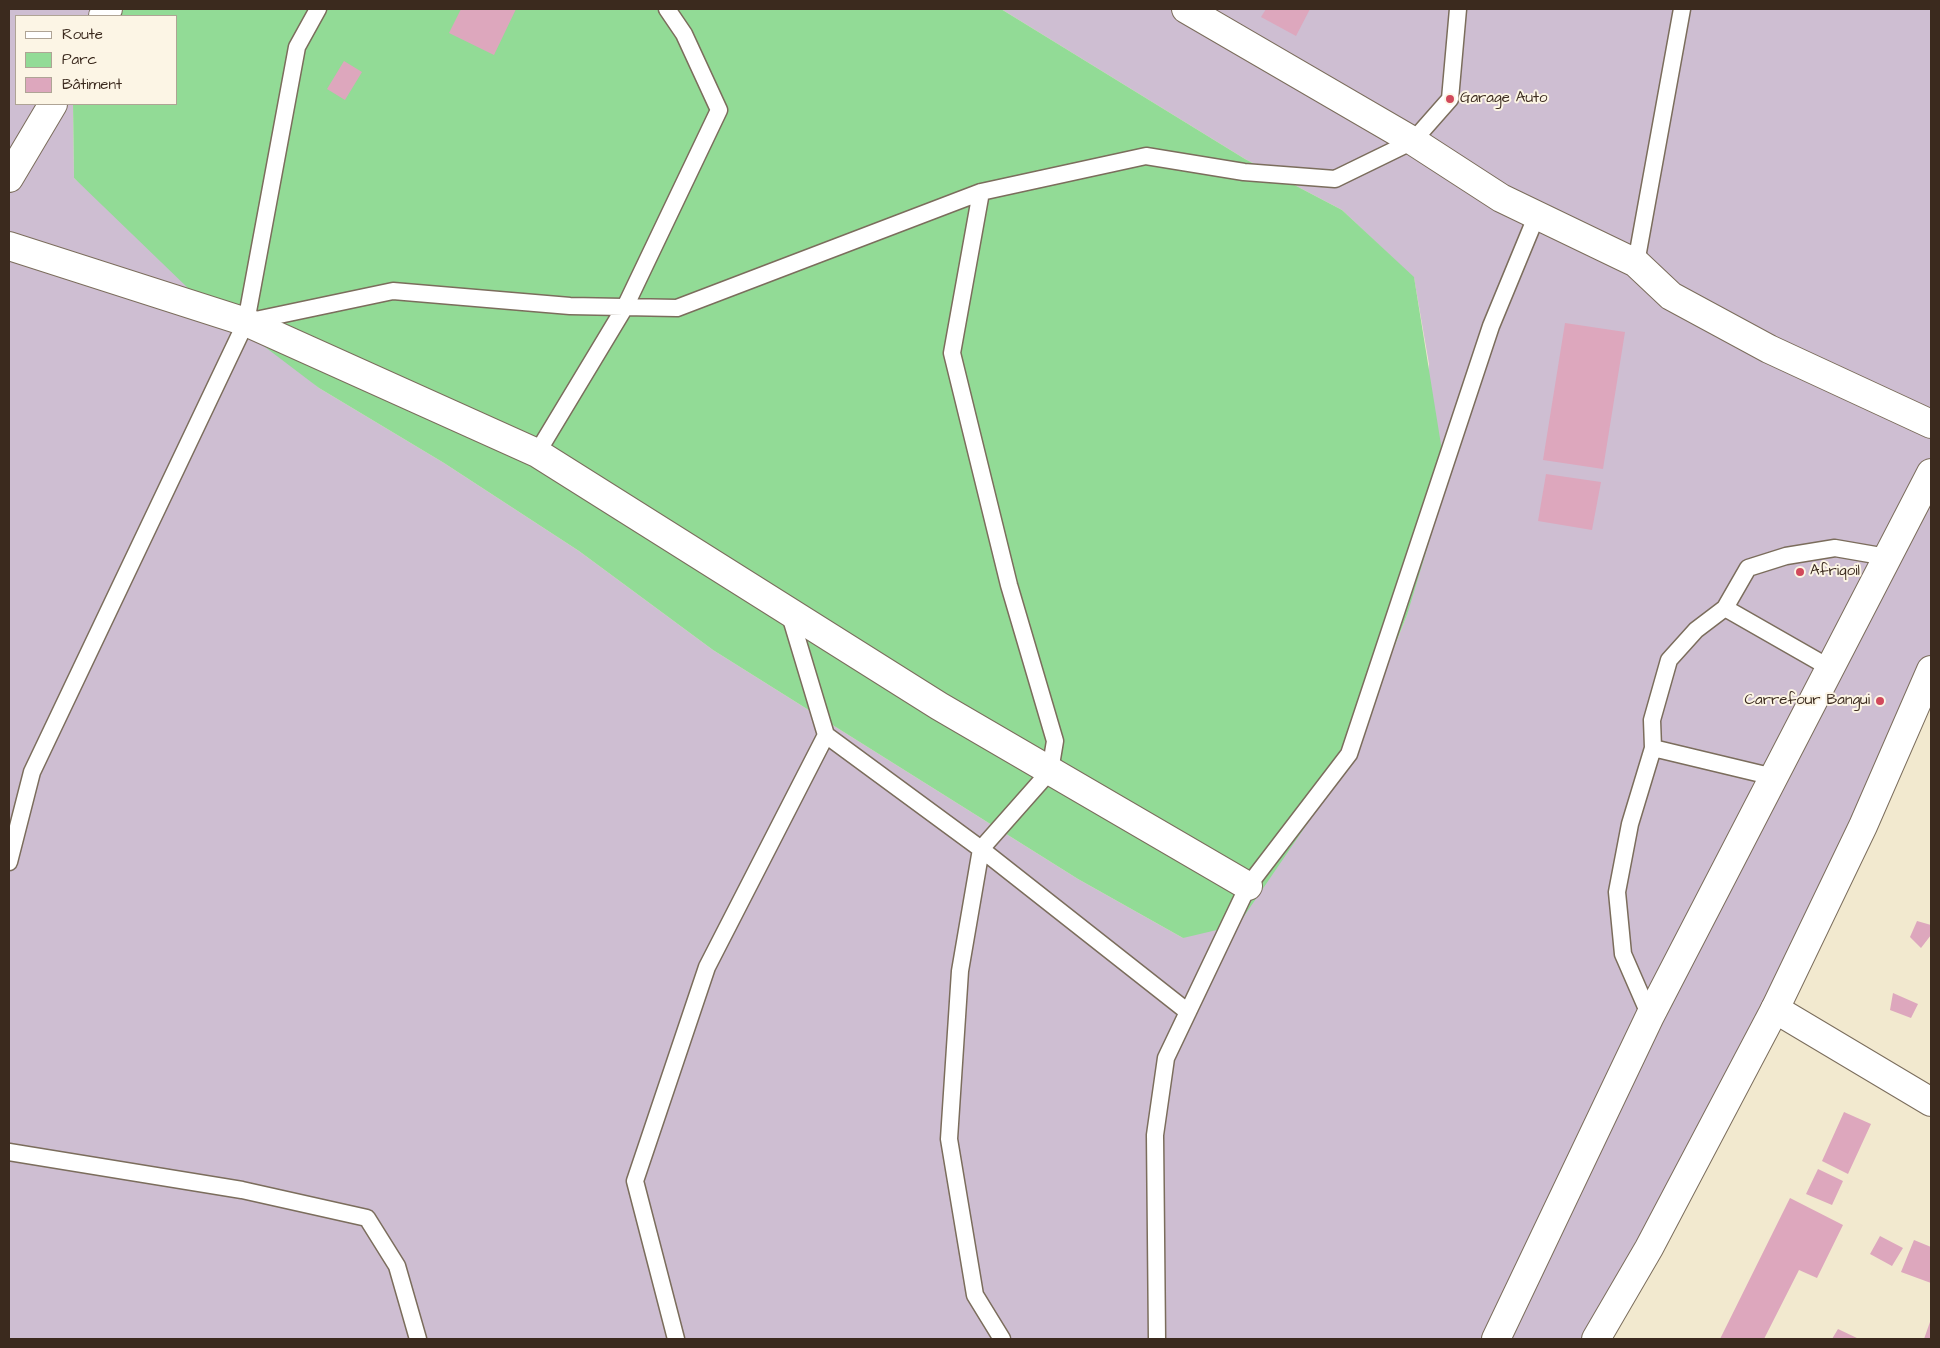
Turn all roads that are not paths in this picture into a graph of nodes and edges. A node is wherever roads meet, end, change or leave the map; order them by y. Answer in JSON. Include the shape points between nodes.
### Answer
{"nodes":[{"id":1,"x":318,"y":9,"type":"edge"},
{"id":2,"x":667,"y":9,"type":"edge"},
{"id":3,"x":1186,"y":9,"type":"edge"},
{"id":4,"x":1458,"y":9,"type":"edge"},
{"id":5,"x":1682,"y":9,"type":"edge"},
{"id":6,"x":52,"y":105,"type":"edge"},
{"id":7,"x":1413,"y":141,"type":"junction"},
{"id":8,"x":9,"y":178,"type":"edge"},
{"id":9,"x":981,"y":192,"type":"junction"},
{"id":10,"x":1536,"y":217,"type":"junction"},
{"id":11,"x":9,"y":246,"type":"edge"},
{"id":12,"x":1636,"y":263,"type":"junction"},
{"id":13,"x":625,"y":307,"type":"junction"},
{"id":14,"x":246,"y":322,"type":"junction"},
{"id":15,"x":1931,"y":424,"type":"edge"},
{"id":16,"x":537,"y":453,"type":"junction"},
{"id":17,"x":1931,"y":473,"type":"edge"},
{"id":18,"x":1887,"y":557,"type":"junction"},
{"id":19,"x":1725,"y":608,"type":"junction"},
{"id":20,"x":789,"y":612,"type":"junction"},
{"id":21,"x":1830,"y":668,"type":"junction"},
{"id":22,"x":1931,"y":670,"type":"edge"},
{"id":23,"x":826,"y":735,"type":"junction"},
{"id":24,"x":1653,"y":748,"type":"junction"},
{"id":25,"x":1050,"y":770,"type":"junction"},
{"id":26,"x":1774,"y":777,"type":"junction"},
{"id":27,"x":981,"y":849,"type":"junction"},
{"id":28,"x":9,"y":862,"type":"edge"},
{"id":29,"x":1248,"y":886,"type":"junction"},
{"id":30,"x":1775,"y":1009,"type":"junction"},
{"id":31,"x":1188,"y":1012,"type":"junction"},
{"id":32,"x":1650,"y":1016,"type":"junction"},
{"id":33,"x":1931,"y":1102,"type":"edge"},
{"id":34,"x":9,"y":1152,"type":"edge"},
{"id":35,"x":418,"y":1339,"type":"edge"},
{"id":36,"x":676,"y":1339,"type":"edge"},
{"id":37,"x":1002,"y":1339,"type":"edge"},
{"id":38,"x":1157,"y":1339,"type":"edge"},
{"id":39,"x":1496,"y":1339,"type":"edge"},
{"id":40,"x":1596,"y":1339,"type":"edge"}],
"edges":[{"from":1,"to":14,"type":"lane","via":[[297,47]]},
{"from":2,"to":13,"type":"lane","via":[[684,34],[719,110]]},
{"from":3,"to":7,"type":"street"},
{"from":4,"to":7,"type":"lane","via":[[1450,99]]},
{"from":5,"to":12,"type":"lane"},
{"from":6,"to":8,"type":"street"},
{"from":7,"to":9,"type":"lane","via":[[1335,179],[1244,172],[1146,156]]},
{"from":7,"to":10,"type":"street"},
{"from":9,"to":13,"type":"lane","via":[[677,308]]},
{"from":9,"to":25,"type":"lane","via":[[952,354],[1009,585],[1055,741]]},
{"from":10,"to":12,"type":"street"},
{"from":10,"to":29,"type":"lane","via":[[1491,326],[1349,754]]},
{"from":11,"to":14,"type":"street"},
{"from":12,"to":15,"type":"street","via":[[1671,296],[1769,349]]},
{"from":13,"to":14,"type":"lane","via":[[570,306],[393,292]]},
{"from":13,"to":16,"type":"lane"},
{"from":14,"to":16,"type":"street"},
{"from":14,"to":28,"type":"lane","via":[[32,772]]},
{"from":16,"to":20,"type":"street"},
{"from":17,"to":18,"type":"street"},
{"from":18,"to":19,"type":"lane","via":[[1835,548],[1786,556],[1748,568]]},
{"from":18,"to":21,"type":"street"},
{"from":19,"to":21,"type":"lane"},
{"from":19,"to":24,"type":"lane","via":[[1696,630],[1669,660],[1652,720]]},
{"from":20,"to":23,"type":"lane"},
{"from":20,"to":25,"type":"street","via":[[939,706]]},
{"from":21,"to":26,"type":"street"},
{"from":22,"to":30,"type":"street","via":[[1863,826]]},
{"from":23,"to":27,"type":"lane"},
{"from":23,"to":36,"type":"lane","via":[[707,967],[635,1181]]},
{"from":24,"to":26,"type":"lane"},
{"from":24,"to":32,"type":"lane","via":[[1630,824],[1617,892],[1623,954]]},
{"from":25,"to":27,"type":"lane"},
{"from":25,"to":29,"type":"street"},
{"from":26,"to":32,"type":"street"},
{"from":27,"to":31,"type":"lane"},
{"from":27,"to":37,"type":"lane","via":[[960,971],[949,1139],[975,1295]]},
{"from":29,"to":31,"type":"lane"},
{"from":30,"to":33,"type":"street"},
{"from":30,"to":40,"type":"street","via":[[1649,1248]]},
{"from":31,"to":38,"type":"lane","via":[[1166,1058],[1155,1135]]},
{"from":32,"to":39,"type":"street"},
{"from":34,"to":35,"type":"lane","via":[[242,1190],[367,1218],[397,1266]]}]}
